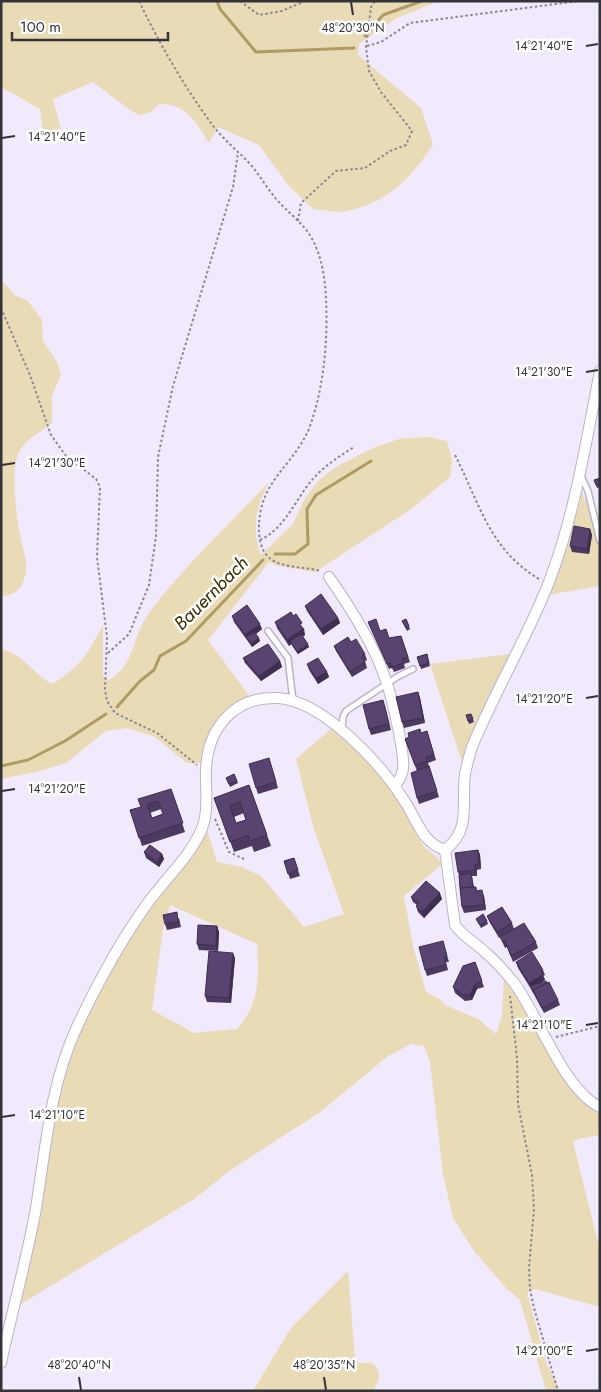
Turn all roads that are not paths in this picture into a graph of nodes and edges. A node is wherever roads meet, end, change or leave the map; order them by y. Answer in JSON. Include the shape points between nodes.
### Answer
{"nodes":[{"id":1,"x":600,"y":372,"type":"edge"},
{"id":2,"x":580,"y":474,"type":"junction"},
{"id":3,"x":600,"y":541,"type":"edge"},
{"id":4,"x":329,"y":578,"type":"road end"},
{"id":5,"x":268,"y":631,"type":"dead end"},
{"id":6,"x":413,"y":669,"type":"dead end"},
{"id":7,"x":386,"y":684,"type":"junction"},
{"id":8,"x":293,"y":702,"type":"junction"},
{"id":9,"x":342,"y":731,"type":"junction"},
{"id":10,"x":394,"y":786,"type":"junction"},
{"id":11,"x":444,"y":850,"type":"junction"},
{"id":12,"x":600,"y":1107,"type":"edge"},
{"id":13,"x":1,"y":1363,"type":"edge"}],
"edges":[{"from":1,"to":2,"type":"street"},
{"from":2,"to":3,"type":"lane","via":[[588,491]]},
{"from":2,"to":11,"type":"street","via":[[565,534],[548,583],[472,747],[465,774],[463,824],[454,843]]},
{"from":4,"to":7,"type":"street","via":[[370,645]]},
{"from":5,"to":8,"type":"lane","via":[[288,658]]},
{"from":6,"to":7,"type":"lane"},
{"from":7,"to":9,"type":"lane","via":[[346,711]]},
{"from":7,"to":10,"type":"street","via":[[401,746],[403,769]]},
{"from":8,"to":9,"type":"street","via":[[316,712]]},
{"from":8,"to":13,"type":"street","via":[[263,699],[238,707],[229,713],[213,736],[206,768],[206,816],[199,836],[115,952],[64,1056],[51,1102],[35,1210]]},
{"from":9,"to":10,"type":"street"},
{"from":10,"to":11,"type":"street","via":[[427,841]]},
{"from":11,"to":12,"type":"street","via":[[455,925],[460,933],[500,966],[516,986],[579,1091]]}]}
